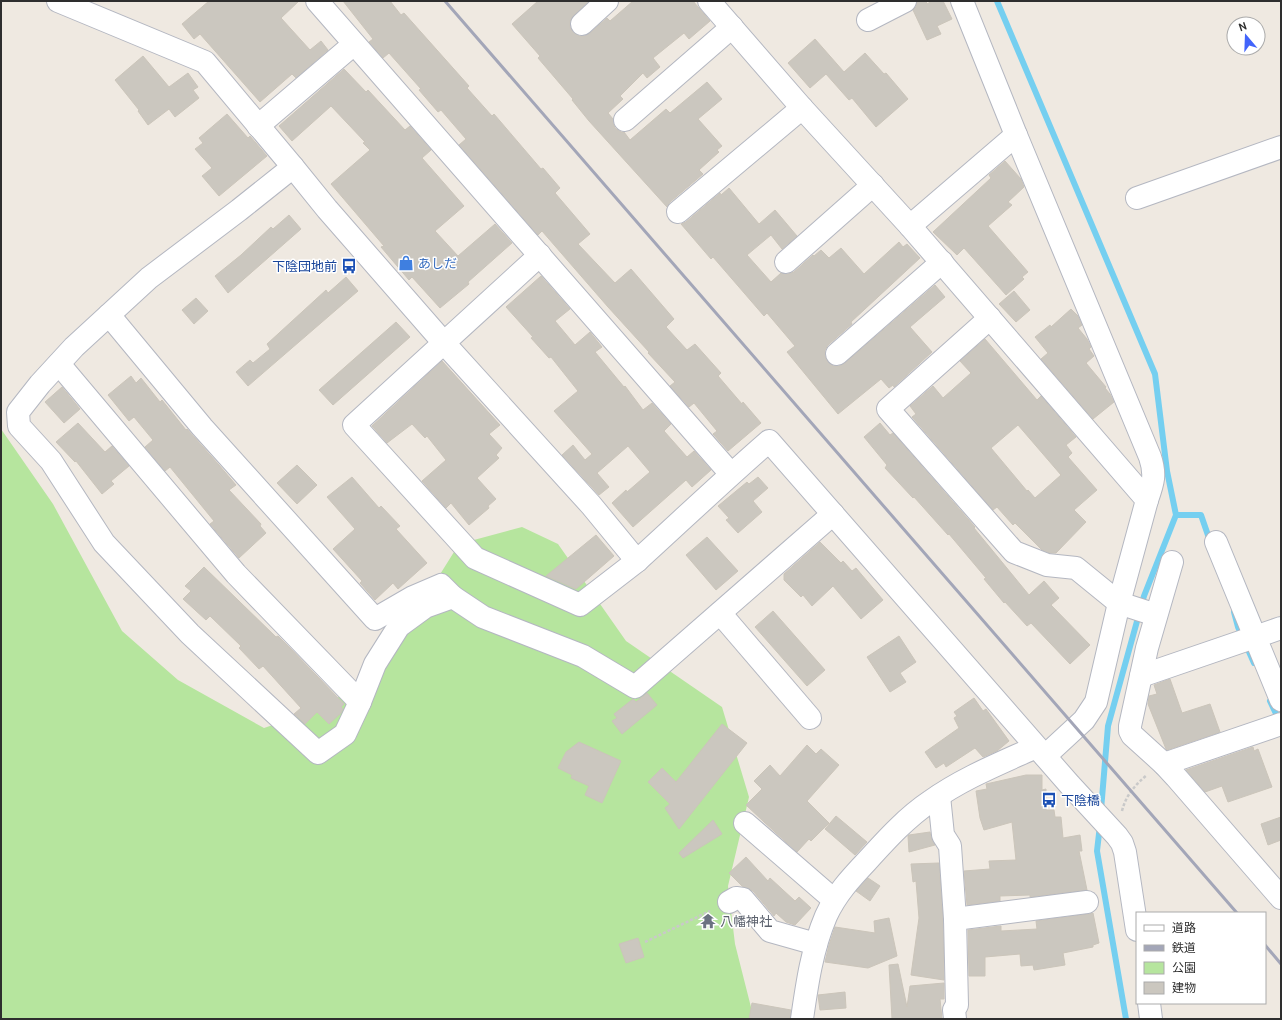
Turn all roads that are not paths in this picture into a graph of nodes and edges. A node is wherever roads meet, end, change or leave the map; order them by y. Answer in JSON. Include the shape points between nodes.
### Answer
{"nodes":[{"id":1,"x":58,"y":1,"type":"edge"},
{"id":2,"x":317,"y":1,"type":"edge"},
{"id":3,"x":607,"y":1,"type":"edge"},
{"id":4,"x":709,"y":1,"type":"edge"},
{"id":5,"x":905,"y":1,"type":"edge"},
{"id":6,"x":962,"y":1,"type":"edge"},
{"id":7,"x":868,"y":20,"type":"dead end"},
{"id":8,"x":582,"y":24,"type":"dead end"},
{"id":9,"x":732,"y":27,"type":"junction"},
{"id":10,"x":354,"y":44,"type":"junction"},
{"id":11,"x":802,"y":108,"type":"junction"},
{"id":12,"x":625,"y":120,"type":"dead end"},
{"id":13,"x":258,"y":126,"type":"junction"},
{"id":14,"x":1016,"y":135,"type":"junction"},
{"id":15,"x":1281,"y":147,"type":"edge"},
{"id":16,"x":293,"y":167,"type":"junction"},
{"id":17,"x":873,"y":185,"type":"junction"},
{"id":18,"x":1137,"y":198,"type":"dead end"},
{"id":19,"x":678,"y":212,"type":"dead end"},
{"id":20,"x":910,"y":226,"type":"junction"},
{"id":21,"x":540,"y":255,"type":"junction"},
{"id":22,"x":786,"y":262,"type":"dead end"},
{"id":23,"x":942,"y":262,"type":"junction"},
{"id":24,"x":109,"y":316,"type":"junction"},
{"id":25,"x":990,"y":318,"type":"junction"},
{"id":26,"x":444,"y":343,"type":"junction"},
{"id":27,"x":836,"y":354,"type":"dead end"},
{"id":28,"x":59,"y":364,"type":"junction"},
{"id":29,"x":731,"y":474,"type":"junction"},
{"id":30,"x":1147,"y":500,"type":"junction"},
{"id":31,"x":833,"y":514,"type":"junction"},
{"id":32,"x":1216,"y":542,"type":"dead end"},
{"id":33,"x":637,"y":561,"type":"junction"},
{"id":34,"x":1172,"y":562,"type":"dead end"},
{"id":35,"x":453,"y":598,"type":"junction"},
{"id":36,"x":1123,"y":604,"type":"junction"},
{"id":37,"x":720,"y":613,"type":"junction"},
{"id":38,"x":1152,"y":614,"type":"junction"},
{"id":39,"x":1281,"y":628,"type":"edge"},
{"id":40,"x":1246,"y":640,"type":"junction"},
{"id":41,"x":1141,"y":676,"type":"junction"},
{"id":42,"x":1281,"y":700,"type":"edge"},
{"id":43,"x":360,"y":702,"type":"junction"},
{"id":44,"x":810,"y":718,"type":"dead end"},
{"id":45,"x":1281,"y":724,"type":"edge"},
{"id":46,"x":1040,"y":752,"type":"junction"},
{"id":47,"x":1164,"y":764,"type":"junction"},
{"id":48,"x":939,"y":796,"type":"junction"},
{"id":49,"x":745,"y":823,"type":"dead end"},
{"id":50,"x":1281,"y":898,"type":"edge"},
{"id":51,"x":834,"y":900,"type":"junction"},
{"id":52,"x":729,"y":902,"type":"road end"},
{"id":53,"x":1087,"y":902,"type":"dead end"},
{"id":54,"x":955,"y":919,"type":"junction"},
{"id":55,"x":1136,"y":924,"type":"edge"},
{"id":56,"x":816,"y":944,"type":"junction"},
{"id":57,"x":1149,"y":1004,"type":"edge"},
{"id":58,"x":802,"y":1019,"type":"edge"},
{"id":59,"x":955,"y":1019,"type":"edge"},
{"id":60,"x":1151,"y":1019,"type":"edge"}],
"edges":[{"from":1,"to":13,"type":"street","via":[[205,62]]},
{"from":2,"to":10,"type":"street"},
{"from":3,"to":8,"type":"street"},
{"from":4,"to":9,"type":"street"},
{"from":5,"to":7,"type":"street"},
{"from":6,"to":14,"type":"street"},
{"from":9,"to":11,"type":"street"},
{"from":9,"to":12,"type":"street"},
{"from":10,"to":13,"type":"street"},
{"from":10,"to":21,"type":"street"},
{"from":11,"to":17,"type":"street"},
{"from":11,"to":19,"type":"street"},
{"from":13,"to":16,"type":"street"},
{"from":14,"to":20,"type":"street"},
{"from":14,"to":30,"type":"street","via":[[1150,457],[1154,475]]},
{"from":15,"to":18,"type":"street"},
{"from":16,"to":24,"type":"street","via":[[149,278]]},
{"from":16,"to":26,"type":"street"},
{"from":17,"to":20,"type":"street"},
{"from":17,"to":22,"type":"street"},
{"from":20,"to":23,"type":"street"},
{"from":21,"to":26,"type":"street"},
{"from":21,"to":29,"type":"street"},
{"from":23,"to":25,"type":"street"},
{"from":23,"to":27,"type":"street"},
{"from":24,"to":28,"type":"street"},
{"from":24,"to":35,"type":"street","via":[[202,427],[375,619],[413,597],[441,585]]},
{"from":25,"to":30,"type":"street"},
{"from":25,"to":36,"type":"street","via":[[888,409],[1014,552],[1047,565],[1076,568]]},
{"from":26,"to":33,"type":"street","via":[[591,505]]},
{"from":26,"to":33,"type":"street","via":[[354,425],[475,558],[580,605]]},
{"from":28,"to":43,"type":"street","via":[[236,574]]},
{"from":28,"to":43,"type":"street","via":[[18,412],[19,426],[51,461],[104,543],[190,634],[318,753],[345,734]]},
{"from":29,"to":31,"type":"street","via":[[769,441]]},
{"from":29,"to":33,"type":"street"},
{"from":30,"to":36,"type":"street"},
{"from":31,"to":37,"type":"street"},
{"from":31,"to":46,"type":"street"},
{"from":32,"to":40,"type":"street"},
{"from":34,"to":38,"type":"street"},
{"from":35,"to":37,"type":"street","via":[[483,617],[583,656],[635,687]]},
{"from":35,"to":43,"type":"street","via":[[425,607],[399,626],[375,664]]},
{"from":36,"to":38,"type":"street"},
{"from":36,"to":46,"type":"street","via":[[1096,702],[1084,720]]},
{"from":37,"to":44,"type":"street"},
{"from":38,"to":41,"type":"street"},
{"from":39,"to":40,"type":"street"},
{"from":40,"to":41,"type":"street"},
{"from":40,"to":42,"type":"street"},
{"from":41,"to":47,"type":"street","via":[[1130,731],[1132,736]]},
{"from":45,"to":47,"type":"street"},
{"from":46,"to":48,"type":"street","via":[[957,785]]},
{"from":46,"to":55,"type":"street","via":[[1124,847]]},
{"from":47,"to":50,"type":"street"},
{"from":48,"to":51,"type":"street","via":[[894,833]]},
{"from":48,"to":54,"type":"street","via":[[943,835],[950,846]]},
{"from":49,"to":51,"type":"street"},
{"from":51,"to":56,"type":"street"},
{"from":52,"to":56,"type":"street","via":[[736,898],[743,899],[770,931]]},
{"from":53,"to":54,"type":"street"},
{"from":54,"to":59,"type":"street"},
{"from":56,"to":58,"type":"street"},
{"from":57,"to":60,"type":"street"}]}
